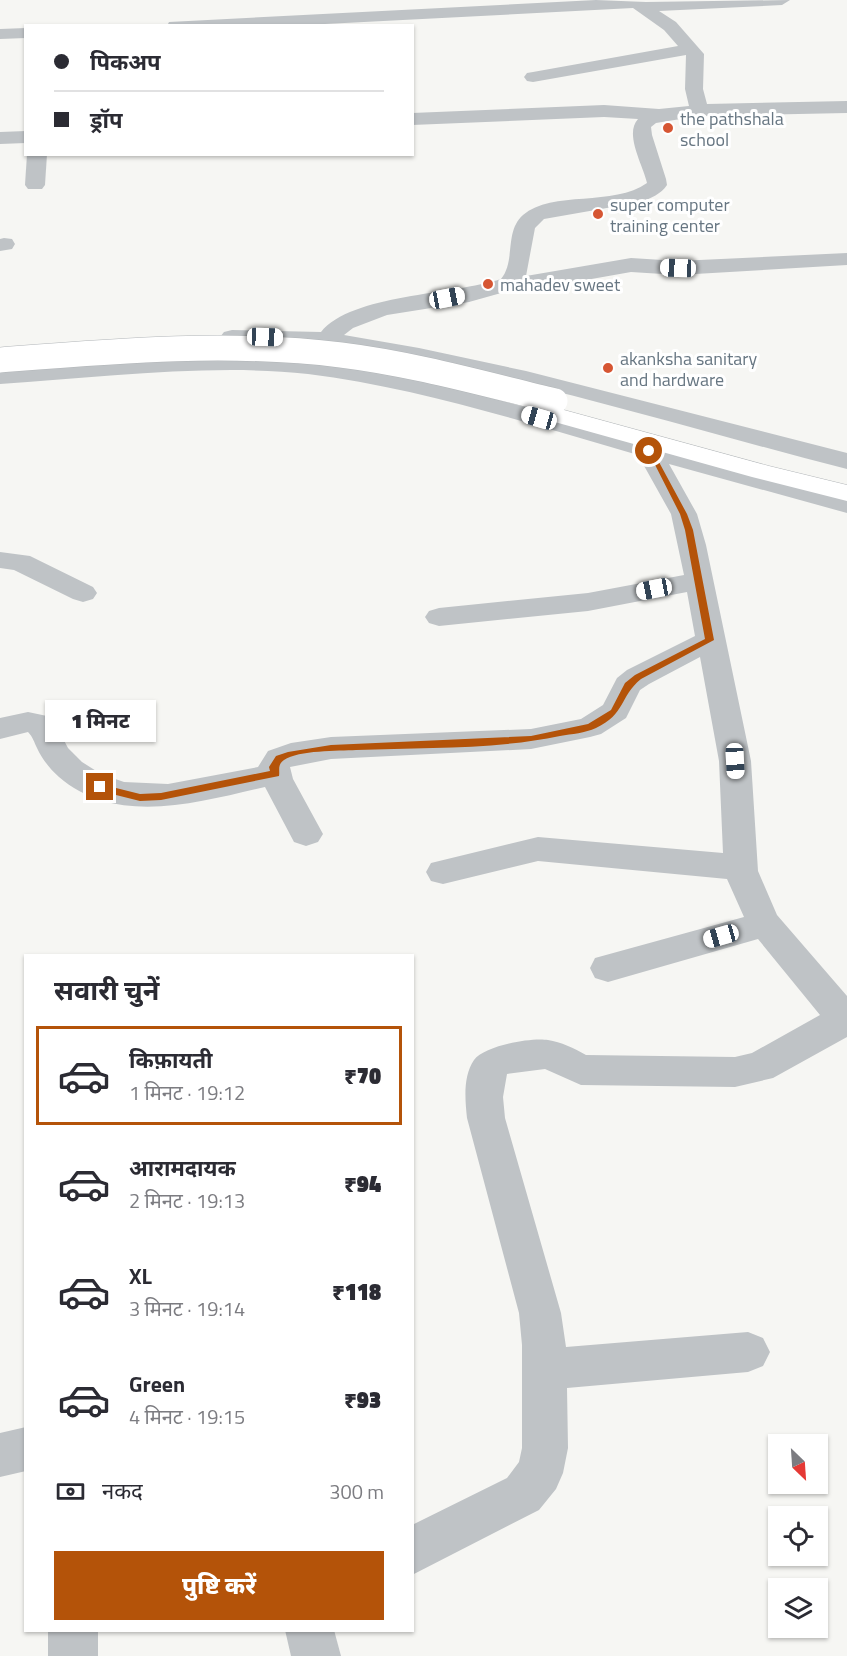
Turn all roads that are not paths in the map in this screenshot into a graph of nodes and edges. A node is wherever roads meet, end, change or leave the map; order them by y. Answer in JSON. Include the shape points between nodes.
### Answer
{"nodes":[{"id":1,"x":782,"y":0,"type":"edge"},
{"id":2,"x":637,"y":3,"type":"edge"},
{"id":3,"x":216,"y":19,"type":"edge"},
{"id":4,"x":329,"y":22,"type":"edge"},
{"id":5,"x":187,"y":24,"type":"edge"},
{"id":6,"x":24,"y":33,"type":"edge"},
{"id":7,"x":0,"y":34,"type":"edge"},
{"id":8,"x":691,"y":49,"type":"junction"},
{"id":9,"x":533,"y":77,"type":"dead end"},
{"id":10,"x":847,"y":107,"type":"edge"},
{"id":11,"x":699,"y":110,"type":"junction"},
{"id":12,"x":659,"y":115,"type":"junction"},
{"id":13,"x":414,"y":119,"type":"edge"},
{"id":14,"x":24,"y":136,"type":"edge"},
{"id":15,"x":0,"y":138,"type":"edge"},
{"id":16,"x":37,"y":156,"type":"edge"},
{"id":17,"x":35,"y":185,"type":"dead end"},
{"id":18,"x":847,"y":259,"type":"edge"},
{"id":19,"x":509,"y":284,"type":"junction"},
{"id":20,"x":328,"y":339,"type":"junction"},
{"id":21,"x":0,"y":353,"type":"edge"},
{"id":22,"x":0,"y":360,"type":"edge"},
{"id":23,"x":308,"y":367,"type":"junction"},
{"id":24,"x":0,"y":371,"type":"edge"},
{"id":25,"x":0,"y":377,"type":"edge"},
{"id":26,"x":554,"y":407,"type":"junction"},
{"id":27,"x":649,"y":451,"type":"junction"},
{"id":28,"x":847,"y":461,"type":"edge"},
{"id":29,"x":847,"y":479,"type":"edge"},
{"id":30,"x":847,"y":493,"type":"edge"},
{"id":31,"x":847,"y":505,"type":"edge"},
{"id":32,"x":0,"y":560,"type":"edge"},
{"id":33,"x":699,"y":580,"type":"junction"},
{"id":34,"x":84,"y":593,"type":"dead end"},
{"id":35,"x":439,"y":616,"type":"dead end"},
{"id":36,"x":710,"y":640,"type":"junction"},
{"id":37,"x":0,"y":729,"type":"edge"},
{"id":38,"x":276,"y":774,"type":"junction"},
{"id":39,"x":306,"y":834,"type":"dead end"},
{"id":40,"x":741,"y":871,"type":"junction"},
{"id":41,"x":443,"y":872,"type":"dead end"},
{"id":42,"x":765,"y":924,"type":"junction"},
{"id":43,"x":609,"y":968,"type":"dead end"},
{"id":44,"x":845,"y":1020,"type":"edge"},
{"id":45,"x":748,"y":1353,"type":"dead end"},
{"id":46,"x":545,"y":1369,"type":"junction"},
{"id":47,"x":24,"y":1449,"type":"edge"},
{"id":48,"x":0,"y":1455,"type":"edge"},
{"id":49,"x":414,"y":1550,"type":"edge"},
{"id":50,"x":73,"y":1632,"type":"edge"},
{"id":51,"x":310,"y":1632,"type":"edge"},
{"id":52,"x":74,"y":1656,"type":"edge"},
{"id":53,"x":316,"y":1656,"type":"edge"}],
"edges":[{"from":1,"to":2,"type":"street"},
{"from":2,"to":4,"type":"street"},
{"from":2,"to":8,"type":"street","via":[[670,26]]},
{"from":3,"to":4,"type":"street"},
{"from":3,"to":5,"type":"street"},
{"from":6,"to":7,"type":"street"},
{"from":8,"to":9,"type":"street"},
{"from":8,"to":11,"type":"street","via":[[696,59],[694,89]]},
{"from":10,"to":11,"type":"street"},
{"from":11,"to":12,"type":"street"},
{"from":12,"to":13,"type":"street","via":[[604,111]]},
{"from":12,"to":19,"type":"street","via":[[642,126],[657,185],[638,195],[546,212],[529,220],[517,273]]},
{"from":14,"to":15,"type":"street"},
{"from":16,"to":17,"type":"street"},
{"from":18,"to":19,"type":"street","via":[[678,268],[631,265]]},
{"from":19,"to":20,"type":"street","via":[[386,310],[344,323]]},
{"from":20,"to":21,"type":"street","via":[[246,336]]},
{"from":20,"to":23,"type":"street"},
{"from":20,"to":28,"type":"street","via":[[410,352],[556,385]]},
{"from":22,"to":26,"type":"highway","bridge":true,"via":[[136,349],[276,350],[341,355],[404,367]]},
{"from":23,"to":25,"type":"street","via":[[219,363]]},
{"from":23,"to":27,"type":"street","via":[[386,380],[506,409]]},
{"from":24,"to":26,"type":"highway","via":[[186,358],[324,364]]},
{"from":26,"to":29,"type":"highway"},
{"from":26,"to":30,"type":"highway","via":[[761,472]]},
{"from":27,"to":31,"type":"street"},
{"from":27,"to":33,"type":"street","via":[[684,514]]},
{"from":32,"to":34,"type":"street","via":[[20,562]]},
{"from":33,"to":35,"type":"street","via":[[588,602]]},
{"from":33,"to":36,"type":"street"},
{"from":36,"to":38,"type":"street","via":[[638,677],[628,685],[615,711],[590,727],[531,739],[331,748],[279,759],[274,767]]},
{"from":36,"to":40,"type":"street","via":[[735,761]]},
{"from":37,"to":38,"type":"street","via":[[34,722],[42,726],[55,753],[75,774],[100,787],[140,797],[161,797]]},
{"from":38,"to":39,"type":"street"},
{"from":40,"to":41,"type":"street","via":[[715,864],[538,849]]},
{"from":40,"to":42,"type":"street"},
{"from":42,"to":43,"type":"street"},
{"from":42,"to":44,"type":"street"},
{"from":44,"to":46,"type":"street","via":[[760,1067],[735,1072],[581,1070],[545,1054],[506,1059],[487,1071],[486,1118],[540,1313]]},
{"from":45,"to":46,"type":"street"},
{"from":46,"to":49,"type":"street","via":[[545,1448],[540,1473],[523,1494]]},
{"from":47,"to":48,"type":"street"},
{"from":50,"to":52,"type":"street"},
{"from":51,"to":53,"type":"street"}]}
